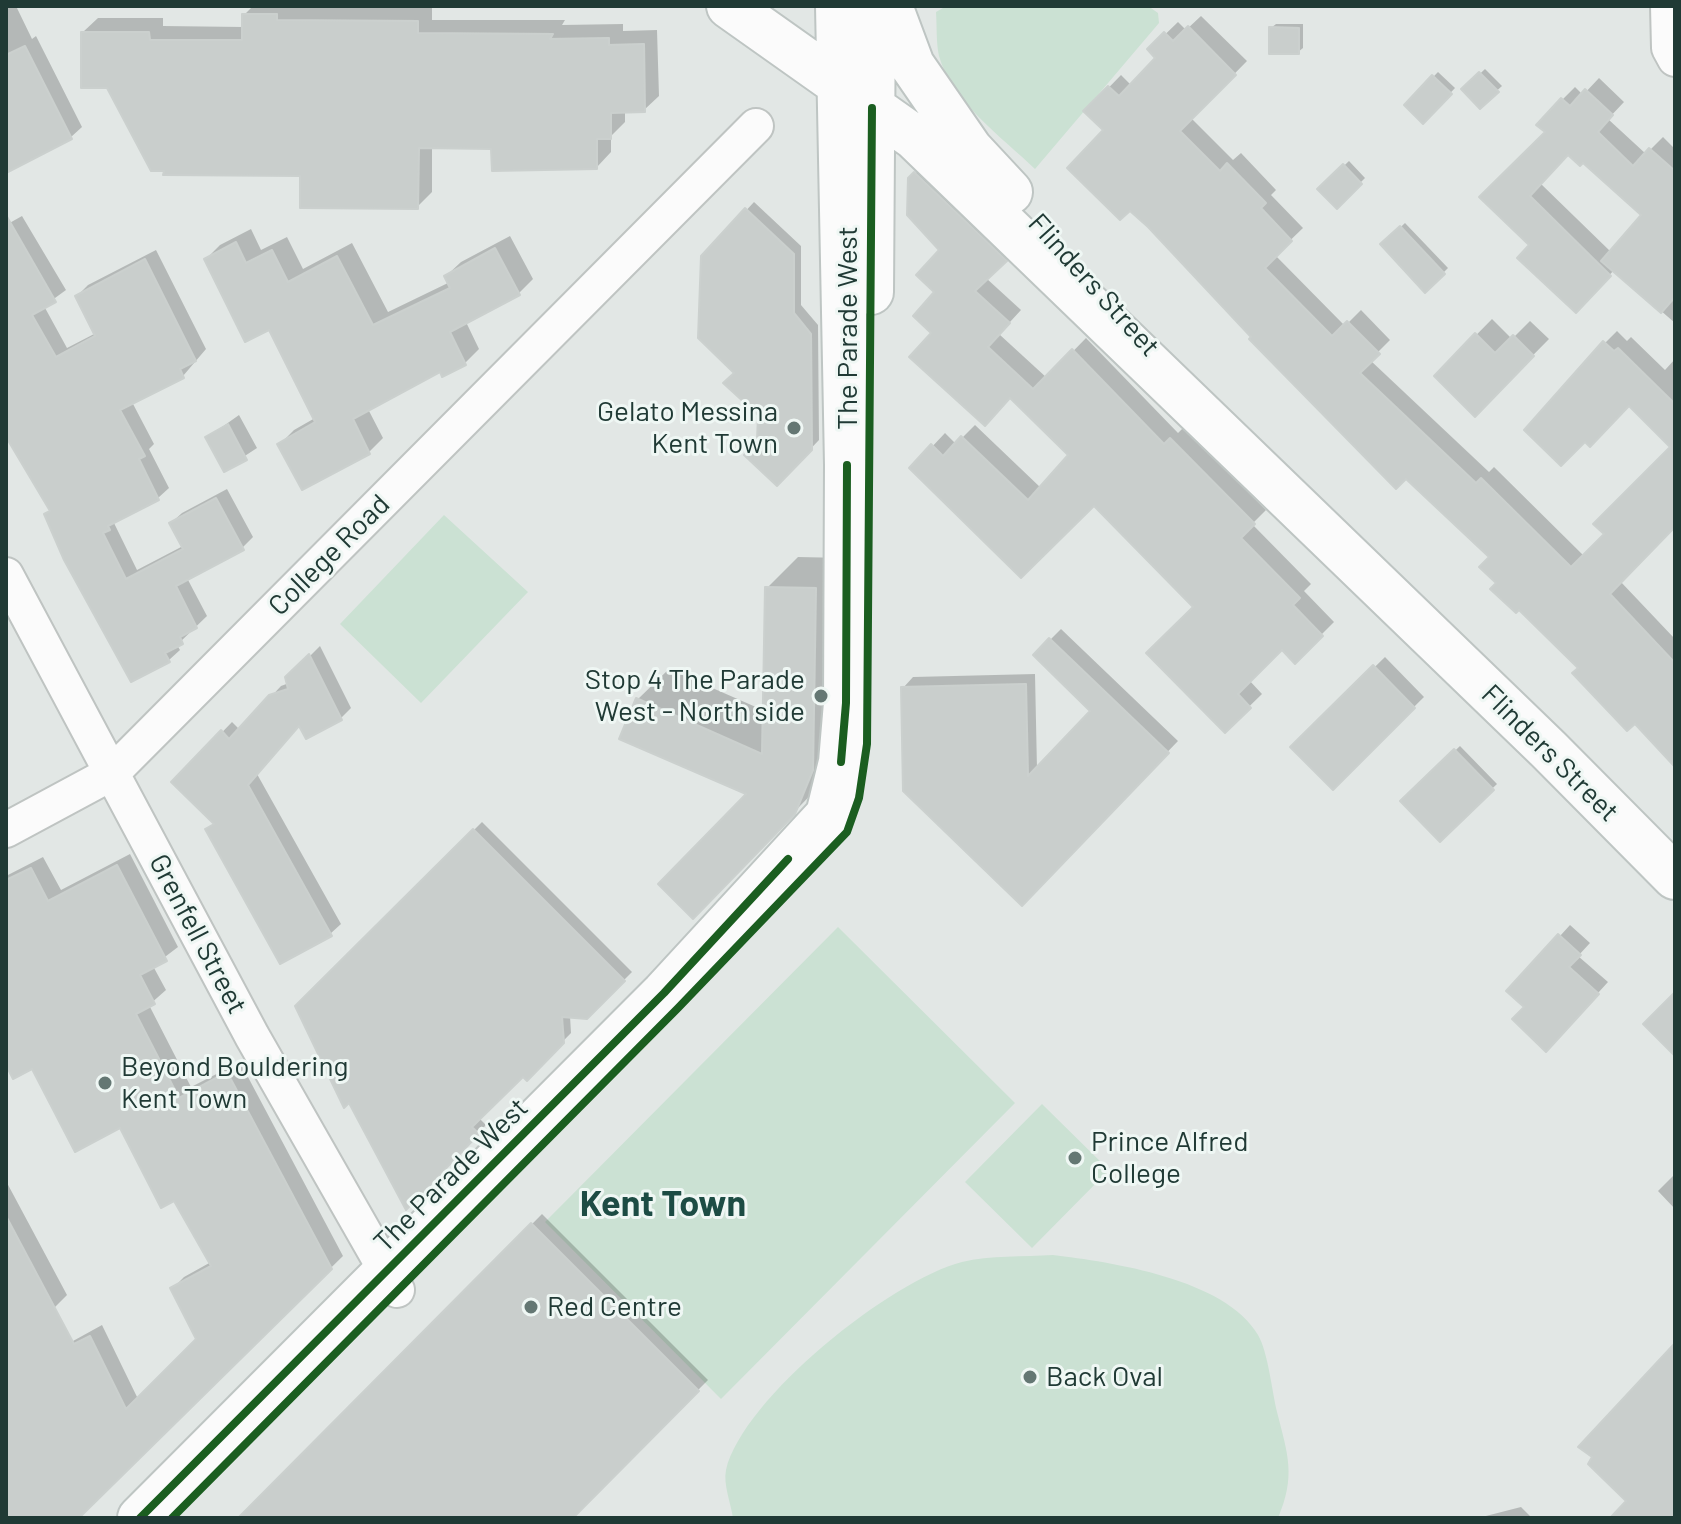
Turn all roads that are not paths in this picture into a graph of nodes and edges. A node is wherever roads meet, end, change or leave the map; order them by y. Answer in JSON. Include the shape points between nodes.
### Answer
{"nodes":[{"id":1,"x":729,"y":6,"type":"edge"},
{"id":2,"x":838,"y":6,"type":"edge"},
{"id":3,"x":873,"y":6,"type":"edge"},
{"id":4,"x":890,"y":6,"type":"edge"},
{"id":5,"x":911,"y":6,"type":"edge"},
{"id":6,"x":1668,"y":6,"type":"edge"},
{"id":7,"x":1675,"y":59,"type":"edge"},
{"id":8,"x":912,"y":65,"type":"junction"},
{"id":9,"x":855,"y":96,"type":"junction"},
{"id":10,"x":756,"y":126,"type":"dead end"},
{"id":11,"x":1286,"y":496,"type":"junction"},
{"id":12,"x":6,"y":575,"type":"edge"},
{"id":13,"x":112,"y":773,"type":"junction"},
{"id":14,"x":6,"y":830,"type":"edge"},
{"id":15,"x":1675,"y":877,"type":"edge"},
{"id":16,"x":391,"y":1280,"type":"junction"},
{"id":17,"x":158,"y":1515,"type":"edge"}],
"edges":[{"from":1,"to":9,"type":"main road","name":"Flinders Street"},
{"from":2,"to":9,"type":"main road"},
{"from":3,"to":9,"type":"main road"},
{"from":4,"to":8,"type":"main road","name":"Flinders Street"},
{"from":5,"to":8,"type":"main road"},
{"from":6,"to":7,"type":"street","via":[[1669,48]]},
{"from":8,"to":11,"type":"main road","name":"Flinders Street","via":[[970,149]]},
{"from":9,"to":11,"type":"main road","name":"Flinders Street","via":[[914,137]]},
{"from":9,"to":16,"type":"main road","name":"The Parade West","via":[[867,744],[859,798],[847,832],[678,1008]]},
{"from":10,"to":13,"type":"street","name":"College Road"},
{"from":11,"to":15,"type":"main road","name":"Flinders Street"},
{"from":12,"to":13,"type":"street","name":"Grenfell Street"},
{"from":13,"to":14,"type":"street","name":"College Road"},
{"from":13,"to":16,"type":"street","name":"Grenfell Street","via":[[252,1036]]},
{"from":16,"to":17,"type":"main road","name":"The Parade West"}]}
